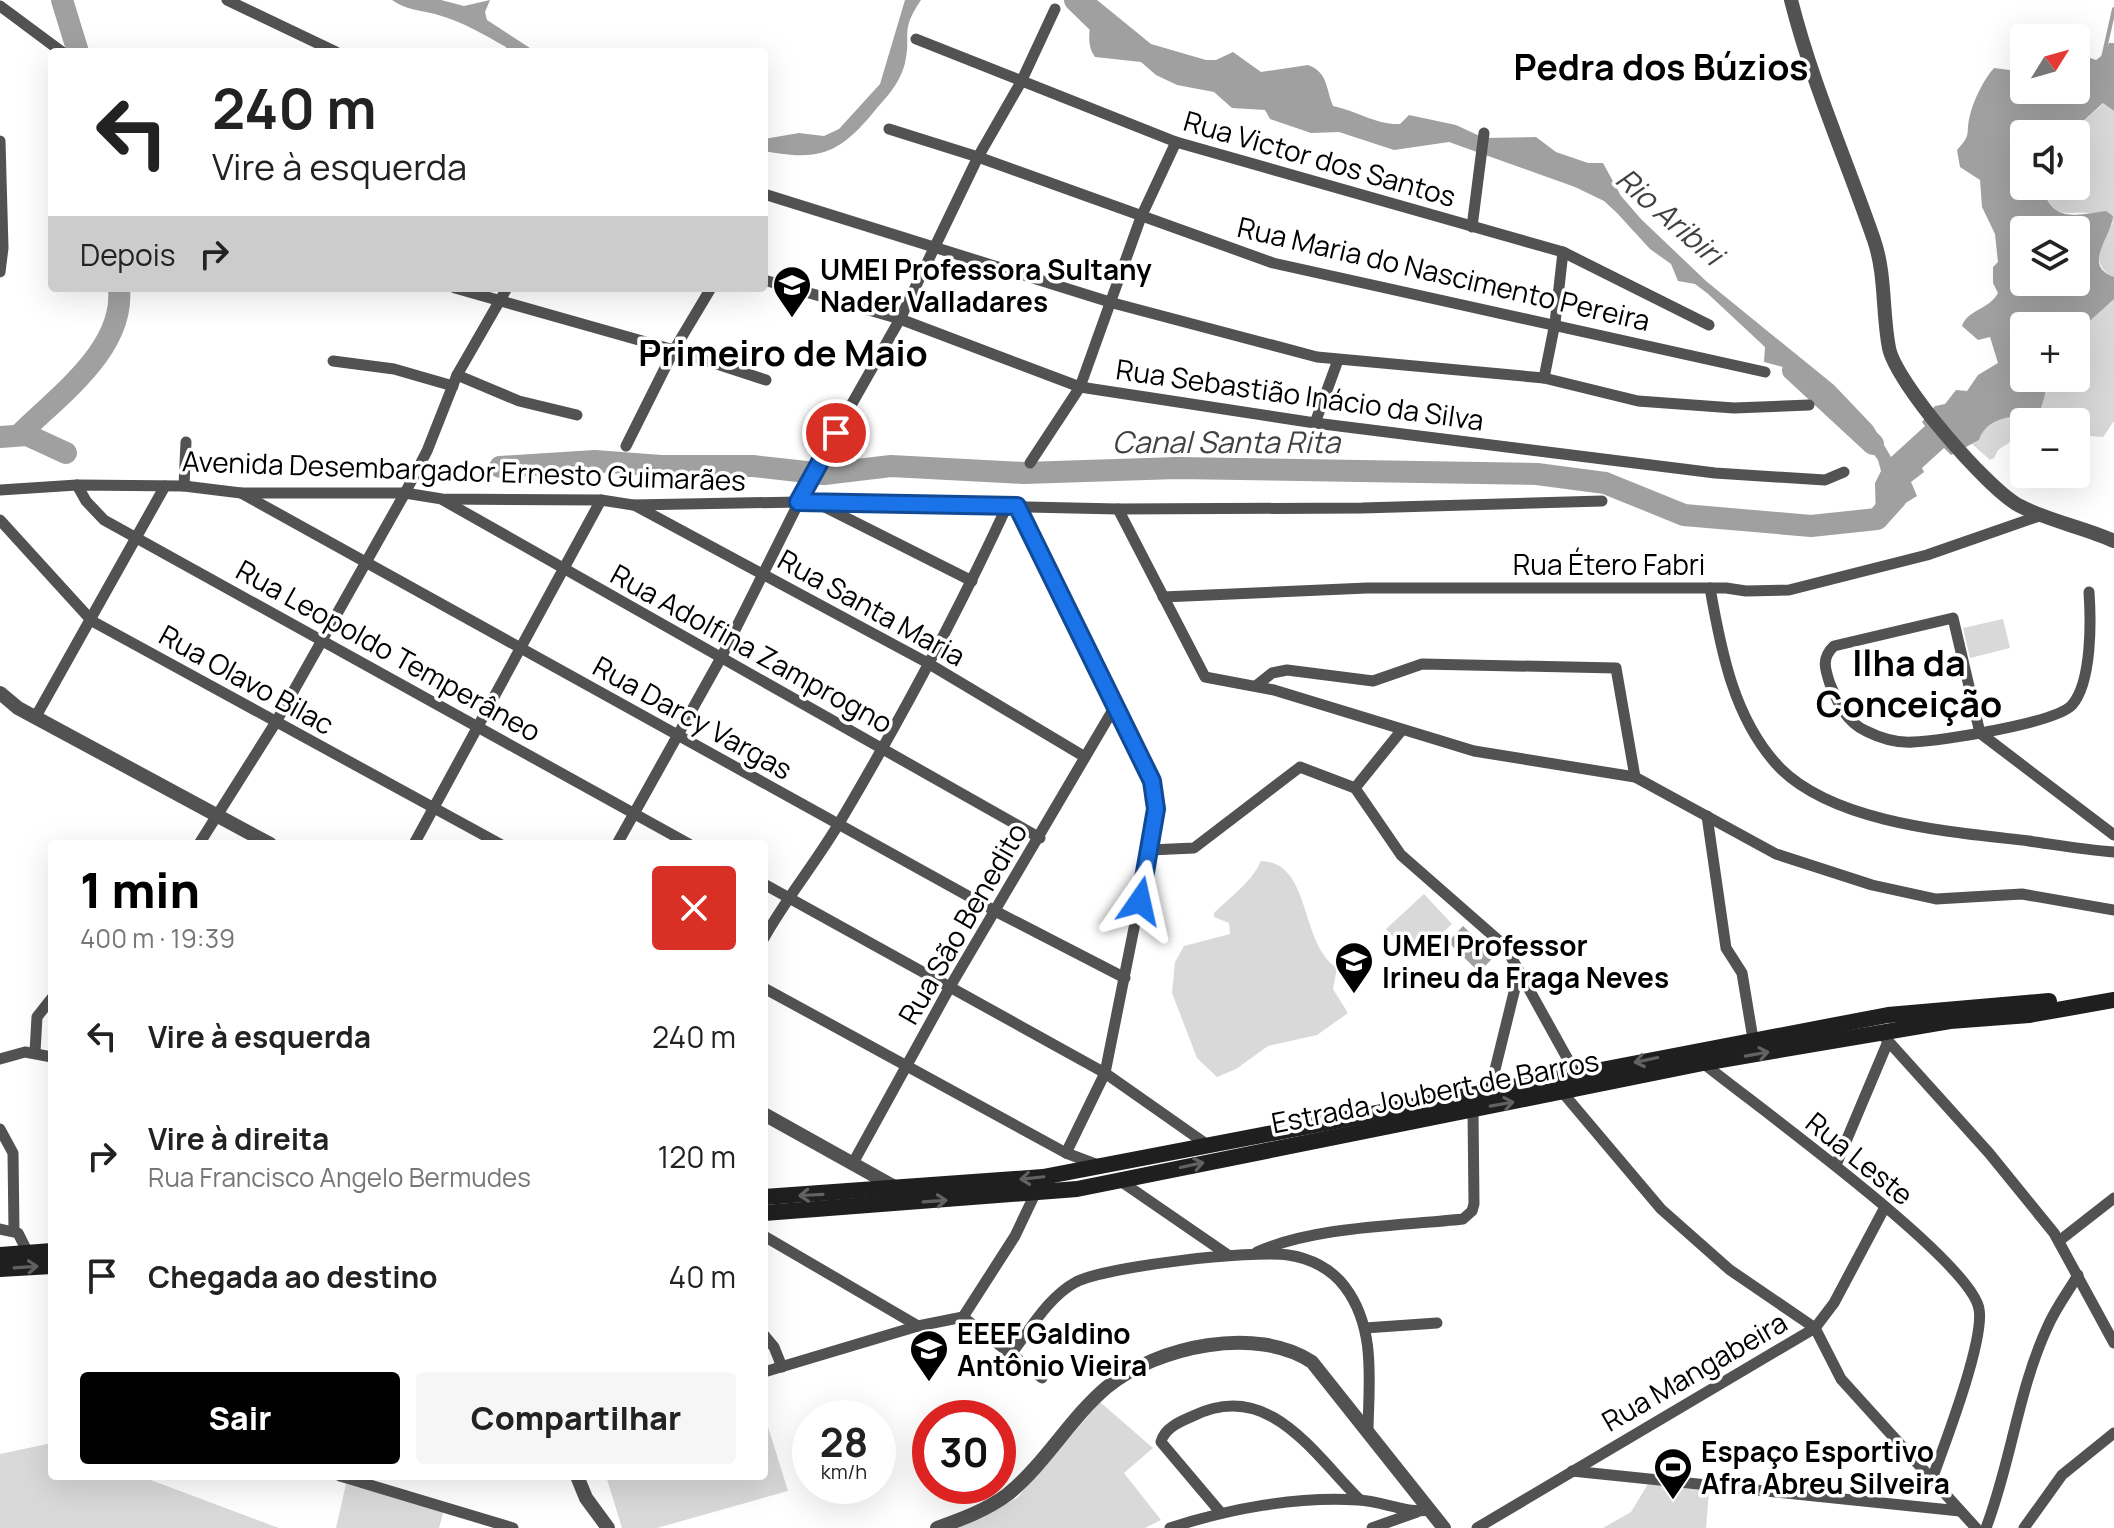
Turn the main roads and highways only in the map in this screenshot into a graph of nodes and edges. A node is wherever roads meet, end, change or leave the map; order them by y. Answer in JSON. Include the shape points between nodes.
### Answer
{"nodes":[{"id":1,"x":2114,"y":989,"type":"edge"},
{"id":2,"x":2114,"y":1000,"type":"edge"},
{"id":3,"x":768,"y":1197,"type":"edge"},
{"id":4,"x":858,"y":1200,"type":"junction"},
{"id":5,"x":768,"y":1212,"type":"edge"},
{"id":6,"x":48,"y":1251,"type":"edge"},
{"id":7,"x":0,"y":1255,"type":"edge"},
{"id":8,"x":48,"y":1266,"type":"edge"},
{"id":9,"x":0,"y":1269,"type":"edge"}],
"edges":[{"from":1,"to":4,"type":"main road","name":"Estrada Joubert de Barros","one_way":true,"via":[[2024,1004],[1888,1015],[1043,1177],[900,1190]]},
{"from":4,"to":2,"type":"main road","name":"Estrada Joubert de Barros","one_way":true,"via":[[1035,1194],[1703,1063],[1883,1038],[1950,1021],[2029,1015]]},
{"from":4,"to":3,"type":"main road","name":"Estrada Joubert de Barros","one_way":true},
{"from":4,"to":5,"type":"main road","name":"Estrada Joubert de Barros"},
{"from":6,"to":7,"type":"main road"},
{"from":9,"to":8,"type":"main road","one_way":true}]}
